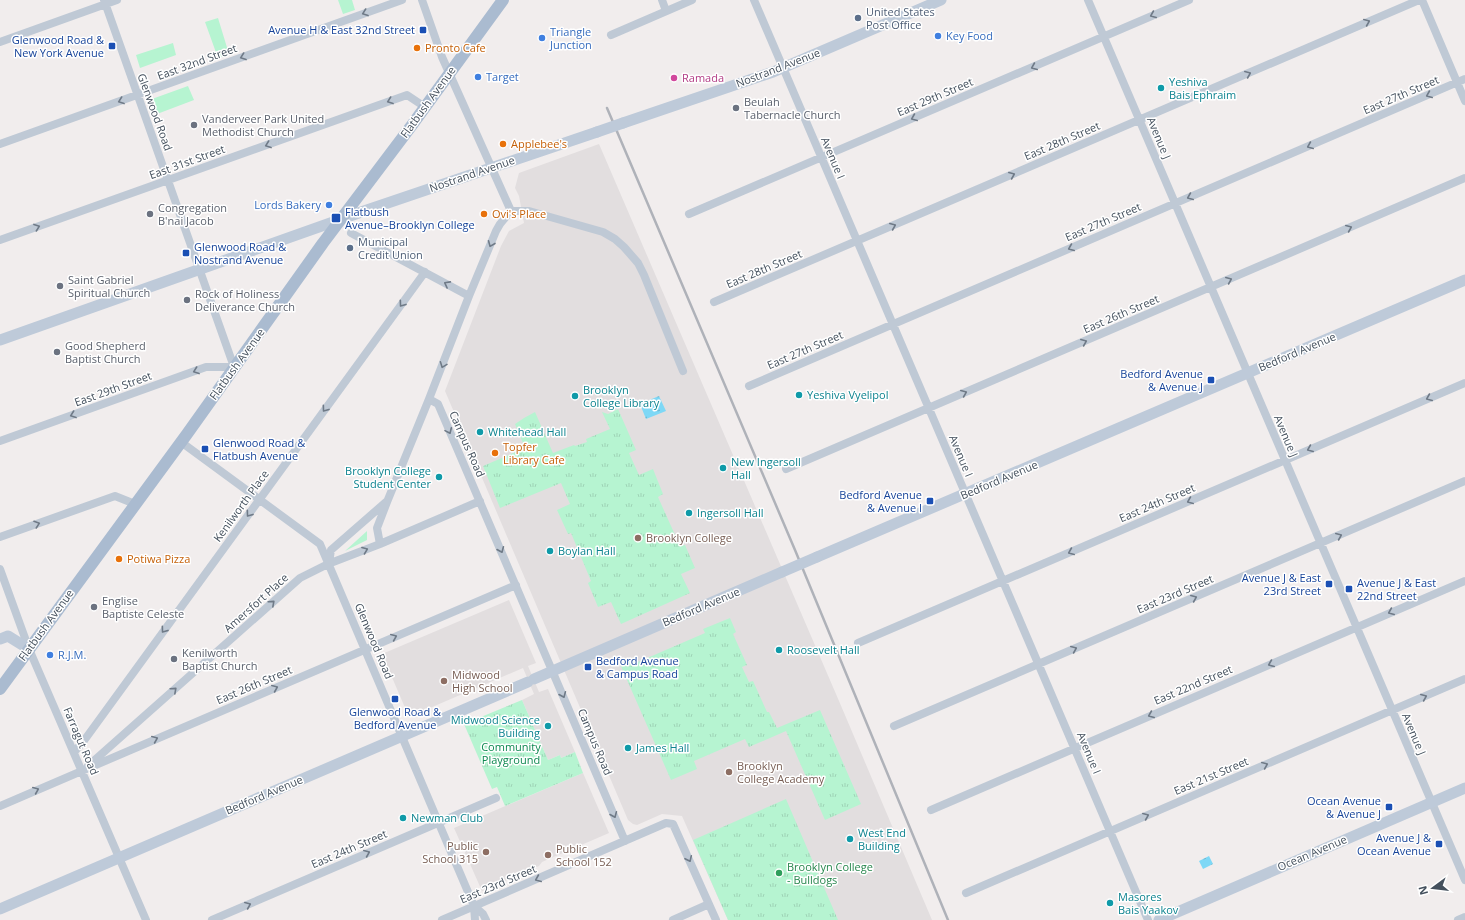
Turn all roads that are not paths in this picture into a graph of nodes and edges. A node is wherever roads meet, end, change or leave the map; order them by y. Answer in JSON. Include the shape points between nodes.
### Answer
{"nodes":[{"id":1,"x":117,"y":0,"type":"edge"},
{"id":2,"x":402,"y":0,"type":"edge"},
{"id":3,"x":422,"y":0,"type":"edge"},
{"id":4,"x":503,"y":0,"type":"edge"},
{"id":5,"x":662,"y":0,"type":"edge"},
{"id":6,"x":692,"y":0,"type":"edge"},
{"id":7,"x":754,"y":0,"type":"edge"},
{"id":8,"x":942,"y":0,"type":"edge"},
{"id":9,"x":1088,"y":0,"type":"edge"},
{"id":10,"x":1189,"y":0,"type":"edge"},
{"id":11,"x":1420,"y":0,"type":"edge"},
{"id":12,"x":105,"y":2,"type":"edge"},
{"id":13,"x":666,"y":11,"type":"junction"},
{"id":14,"x":611,"y":35,"type":"dead end"},
{"id":15,"x":1103,"y":37,"type":"junction"},
{"id":16,"x":0,"y":42,"type":"edge"},
{"id":17,"x":783,"y":68,"type":"junction"},
{"id":18,"x":450,"y":72,"type":"junction"},
{"id":19,"x":1465,"y":79,"type":"edge"},
{"id":20,"x":1457,"y":83,"type":"junction"},
{"id":21,"x":138,"y":95,"type":"junction"},
{"id":22,"x":1465,"y":101,"type":"edge"},
{"id":23,"x":424,"y":107,"type":"junction"},
{"id":24,"x":1139,"y":120,"type":"junction"},
{"id":25,"x":0,"y":144,"type":"edge"},
{"id":26,"x":821,"y":158,"type":"junction"},
{"id":27,"x":492,"y":167,"type":"junction"},
{"id":28,"x":1465,"y":178,"type":"edge"},
{"id":29,"x":168,"y":180,"type":"junction"},
{"id":30,"x":1175,"y":203,"type":"junction"},
{"id":31,"x":511,"y":211,"type":"junction"},
{"id":32,"x":689,"y":214,"type":"dead end"},
{"id":33,"x":340,"y":220,"type":"junction"},
{"id":34,"x":351,"y":233,"type":"dead end"},
{"id":35,"x":0,"y":240,"type":"edge"},
{"id":36,"x":857,"y":241,"type":"junction"},
{"id":37,"x":200,"y":269,"type":"junction"},
{"id":38,"x":425,"y":272,"type":"junction"},
{"id":39,"x":1465,"y":280,"type":"edge"},
{"id":40,"x":1211,"y":288,"type":"junction"},
{"id":41,"x":469,"y":296,"type":"junction"},
{"id":42,"x":714,"y":302,"type":"dead end"},
{"id":43,"x":893,"y":324,"type":"junction"},
{"id":44,"x":0,"y":340,"type":"edge"},
{"id":45,"x":234,"y":367,"type":"junction"},
{"id":46,"x":683,"y":371,"type":"dead end"},
{"id":47,"x":1248,"y":374,"type":"junction"},
{"id":48,"x":1465,"y":383,"type":"edge"},
{"id":49,"x":749,"y":386,"type":"dead end"},
{"id":50,"x":429,"y":399,"type":"junction"},
{"id":51,"x":928,"y":408,"type":"junction"},
{"id":52,"x":0,"y":441,"type":"edge"},
{"id":53,"x":181,"y":442,"type":"junction"},
{"id":54,"x":1285,"y":460,"type":"junction"},
{"id":55,"x":786,"y":469,"type":"dead end"},
{"id":56,"x":1465,"y":481,"type":"edge"},
{"id":57,"x":966,"y":494,"type":"junction"},
{"id":58,"x":260,"y":499,"type":"junction"},
{"id":59,"x":480,"y":501,"type":"junction"},
{"id":60,"x":386,"y":502,"type":"junction"},
{"id":61,"x":135,"y":504,"type":"junction"},
{"id":62,"x":0,"y":537,"type":"edge"},
{"id":63,"x":380,"y":544,"type":"junction"},
{"id":64,"x":1320,"y":544,"type":"junction"},
{"id":65,"x":328,"y":564,"type":"junction"},
{"id":66,"x":0,"y":568,"type":"edge"},
{"id":67,"x":1003,"y":581,"type":"junction"},
{"id":68,"x":1465,"y":581,"type":"edge"},
{"id":69,"x":516,"y":584,"type":"junction"},
{"id":70,"x":1356,"y":627,"type":"junction"},
{"id":71,"x":0,"y":639,"type":"edge"},
{"id":72,"x":858,"y":643,"type":"dead end"},
{"id":73,"x":29,"y":649,"type":"junction"},
{"id":74,"x":365,"y":649,"type":"junction"},
{"id":75,"x":1038,"y":665,"type":"junction"},
{"id":76,"x":553,"y":671,"type":"junction"},
{"id":77,"x":1465,"y":679,"type":"edge"},
{"id":78,"x":0,"y":689,"type":"edge"},
{"id":79,"x":1392,"y":710,"type":"junction"},
{"id":80,"x":894,"y":726,"type":"dead end"},
{"id":81,"x":402,"y":736,"type":"junction"},
{"id":82,"x":1074,"y":748,"type":"junction"},
{"id":83,"x":74,"y":752,"type":"junction"},
{"id":84,"x":82,"y":771,"type":"junction"},
{"id":85,"x":1465,"y":788,"type":"edge"},
{"id":86,"x":496,"y":798,"type":"dead end"},
{"id":87,"x":1431,"y":802,"type":"junction"},
{"id":88,"x":0,"y":806,"type":"edge"},
{"id":89,"x":931,"y":810,"type":"dead end"},
{"id":90,"x":438,"y":823,"type":"junction"},
{"id":91,"x":1110,"y":831,"type":"junction"},
{"id":92,"x":625,"y":841,"type":"junction"},
{"id":93,"x":119,"y":857,"type":"junction"},
{"id":94,"x":1465,"y":880,"type":"edge"},
{"id":95,"x":966,"y":893,"type":"dead end"},
{"id":96,"x":709,"y":904,"type":"junction"},
{"id":97,"x":474,"y":906,"type":"junction"},
{"id":98,"x":0,"y":908,"type":"edge"},
{"id":99,"x":1465,"y":917,"type":"edge"},
{"id":100,"x":146,"y":920,"type":"edge"},
{"id":101,"x":212,"y":920,"type":"edge"},
{"id":102,"x":442,"y":920,"type":"edge"},
{"id":103,"x":475,"y":920,"type":"edge"},
{"id":104,"x":486,"y":920,"type":"edge"},
{"id":105,"x":673,"y":920,"type":"edge"},
{"id":106,"x":716,"y":920,"type":"edge"},
{"id":107,"x":1148,"y":920,"type":"edge"},
{"id":108,"x":1159,"y":920,"type":"edge"},
{"id":109,"x":1458,"y":920,"type":"edge"}],
"edges":[{"from":1,"to":12,"type":"street"},
{"from":2,"to":21,"type":"street","name":"East 32nd Street","one_way":true},
{"from":3,"to":18,"type":"street","via":[[442,57]]},
{"from":4,"to":18,"type":"main road","name":"Flatbush Avenue"},
{"from":5,"to":13,"type":"street"},
{"from":6,"to":13,"type":"street"},
{"from":7,"to":17,"type":"street","name":"Avenue I"},
{"from":8,"to":17,"type":"main road","name":"Nostrand Avenue"},
{"from":9,"to":15,"type":"street","name":"Avenue J"},
{"from":10,"to":15,"type":"street","name":"East 29th Street","one_way":true},
{"from":11,"to":20,"type":"street"},
{"from":24,"to":11,"type":"street","name":"East 28th Street","one_way":true},
{"from":12,"to":16,"type":"street"},
{"from":12,"to":21,"type":"street","name":"Glenwood Road"},
{"from":13,"to":14,"type":"street"},
{"from":15,"to":24,"type":"street","name":"Avenue J"},
{"from":15,"to":26,"type":"street","name":"East 29th Street","one_way":true},
{"from":17,"to":26,"type":"street","name":"Avenue I"},
{"from":17,"to":27,"type":"main road","name":"Nostrand Avenue","bridge":true},
{"from":18,"to":23,"type":"main road","name":"Flatbush Avenue"},
{"from":18,"to":27,"type":"street"},
{"from":19,"to":20,"type":"street","name":"East 27th Street"},
{"from":20,"to":22,"type":"street"},
{"from":20,"to":30,"type":"street","name":"East 27th Street","one_way":true},
{"from":21,"to":25,"type":"street","name":"East 32nd Street","one_way":true},
{"from":21,"to":29,"type":"street","name":"Glenwood Road"},
{"from":23,"to":29,"type":"street","name":"East 31st Street","one_way":true,"via":[[407,95]]},
{"from":23,"to":33,"type":"main road","name":"Flatbush Avenue"},
{"from":24,"to":30,"type":"street","name":"Avenue J"},
{"from":36,"to":24,"type":"street","name":"East 28th Street","one_way":true},
{"from":26,"to":32,"type":"street","name":"East 29th Street"},
{"from":26,"to":36,"type":"street","name":"Avenue I"},
{"from":27,"to":31,"type":"street"},
{"from":27,"to":33,"type":"main road","name":"Nostrand Avenue"},
{"from":40,"to":28,"type":"street","name":"East 26th Street","one_way":true},
{"from":35,"to":29,"type":"street","name":"East 31st Street","one_way":true},
{"from":29,"to":37,"type":"street","name":"Glenwood Road"},
{"from":30,"to":40,"type":"street","name":"Avenue J"},
{"from":30,"to":43,"type":"street","name":"East 27th Street","one_way":true},
{"from":31,"to":41,"type":"street","one_way":true,"via":[[496,231]]},
{"from":31,"to":46,"type":"street","via":[[539,214],[603,232],[632,254],[644,275]]},
{"from":33,"to":37,"type":"main road","name":"Nostrand Avenue"},
{"from":33,"to":45,"type":"main road","name":"Flatbush Avenue"},
{"from":34,"to":38,"type":"street"},
{"from":36,"to":42,"type":"street","name":"East 28th Street"},
{"from":36,"to":43,"type":"street","name":"Avenue I"},
{"from":37,"to":44,"type":"main road","name":"Nostrand Avenue"},
{"from":37,"to":45,"type":"street","name":"Glenwood Road"},
{"from":41,"to":38,"type":"street","one_way":true},
{"from":38,"to":58,"type":"street","name":"Kenilworth Place","one_way":true},
{"from":39,"to":47,"type":"main road","name":"Bedford Avenue"},
{"from":40,"to":47,"type":"street","name":"Avenue J"},
{"from":51,"to":40,"type":"street","name":"East 26th Street","one_way":true},
{"from":41,"to":50,"type":"street","one_way":true},
{"from":43,"to":49,"type":"street","name":"East 27th Street"},
{"from":43,"to":51,"type":"street","name":"Avenue I"},
{"from":45,"to":52,"type":"street","name":"East 29th Street","one_way":true,"via":[[206,367]]},
{"from":45,"to":53,"type":"main road","name":"Flatbush Avenue"},
{"from":47,"to":54,"type":"street","name":"Avenue J"},
{"from":47,"to":57,"type":"main road","name":"Bedford Avenue"},
{"from":48,"to":54,"type":"street","name":"East 24th Street","one_way":true},
{"from":50,"to":59,"type":"street","name":"Campus Road","one_way":true,"via":[[438,404]]},
{"from":50,"to":60,"type":"street"},
{"from":51,"to":55,"type":"street","name":"East 26th Street"},
{"from":51,"to":57,"type":"street","name":"Avenue I"},
{"from":53,"to":58,"type":"street","name":"Glenwood Road"},
{"from":53,"to":61,"type":"main road","name":"Flatbush Avenue"},
{"from":54,"to":64,"type":"street","name":"Avenue J"},
{"from":54,"to":67,"type":"street","name":"East 24th Street","one_way":true},
{"from":64,"to":56,"type":"street","name":"East 23rd Street","one_way":true},
{"from":57,"to":67,"type":"street","name":"Avenue I"},
{"from":57,"to":76,"type":"main road","name":"Bedford Avenue","bridge":true},
{"from":58,"to":65,"type":"street","name":"Glenwood Road","via":[[320,544]]},
{"from":58,"to":83,"type":"street","name":"Kenilworth Place","one_way":true},
{"from":59,"to":63,"type":"street"},
{"from":59,"to":69,"type":"street","name":"Campus Road","one_way":true},
{"from":60,"to":63,"type":"street","via":[[377,528]]},
{"from":60,"to":65,"type":"street","via":[[331,550]]},
{"from":62,"to":61,"type":"street","one_way":true,"via":[[115,496]]},
{"from":61,"to":73,"type":"main road","name":"Flatbush Avenue"},
{"from":65,"to":63,"type":"street","one_way":true},
{"from":64,"to":70,"type":"street","name":"Avenue J"},
{"from":75,"to":64,"type":"street","name":"East 23rd Street","one_way":true},
{"from":65,"to":74,"type":"street","name":"Glenwood Road"},
{"from":84,"to":65,"type":"street","name":"Amersfort Place","one_way":true,"via":[[300,578]]},
{"from":66,"to":73,"type":"street","name":"Farragut Road"},
{"from":67,"to":72,"type":"street","name":"East 24th Street"},
{"from":67,"to":75,"type":"street","name":"Avenue I"},
{"from":68,"to":70,"type":"street","name":"East 22nd Street","one_way":true},
{"from":74,"to":69,"type":"street","name":"East 26th Street","one_way":true},
{"from":69,"to":76,"type":"street","name":"Campus Road"},
{"from":70,"to":79,"type":"street","name":"Avenue J"},
{"from":70,"to":82,"type":"street","name":"East 22nd Street","one_way":true},
{"from":71,"to":73,"type":"main road","via":[[8,636]]},
{"from":73,"to":78,"type":"main road","name":"Flatbush Avenue"},
{"from":73,"to":83,"type":"street","name":"Farragut Road"},
{"from":74,"to":81,"type":"street","name":"Glenwood Road"},
{"from":84,"to":74,"type":"street","name":"East 26th Street","one_way":true},
{"from":75,"to":80,"type":"street","name":"East 23rd Street"},
{"from":75,"to":82,"type":"street","name":"Avenue I"},
{"from":76,"to":81,"type":"main road","name":"Bedford Avenue"},
{"from":76,"to":92,"type":"street","name":"Campus Road","one_way":true},
{"from":79,"to":77,"type":"street","name":"East 21st Street","one_way":true},
{"from":79,"to":87,"type":"street","name":"Avenue J"},
{"from":91,"to":79,"type":"street","name":"East 21st Street","one_way":true},
{"from":81,"to":90,"type":"street","name":"Glenwood Road"},
{"from":81,"to":93,"type":"main road","name":"Bedford Avenue"},
{"from":82,"to":89,"type":"street","name":"East 22nd Street"},
{"from":82,"to":91,"type":"street","name":"Avenue I"},
{"from":83,"to":84,"type":"street","name":"Farragut Road"},
{"from":88,"to":84,"type":"street","name":"East 26th Street","one_way":true},
{"from":84,"to":93,"type":"street","name":"Farragut Road"},
{"from":85,"to":87,"type":"main road","name":"Ocean Avenue"},
{"from":86,"to":90,"type":"street","name":"East 24th Street"},
{"from":87,"to":94,"type":"street","name":"Avenue J"},
{"from":87,"to":108,"type":"main road","name":"Ocean Avenue"},
{"from":90,"to":97,"type":"street","name":"Glenwood Road"},
{"from":101,"to":90,"type":"street","name":"East 24th Street","one_way":true},
{"from":91,"to":95,"type":"street","name":"East 21st Street"},
{"from":91,"to":107,"type":"street","name":"Avenue I"},
{"from":92,"to":96,"type":"street","name":"East 23rd Street","one_way":true,"via":[[666,823],[673,824]]},
{"from":92,"to":97,"type":"street","name":"East 23rd Street","one_way":true},
{"from":93,"to":98,"type":"main road","name":"Bedford Avenue"},
{"from":93,"to":100,"type":"street","name":"Farragut Road"},
{"from":96,"to":105,"type":"street"},
{"from":96,"to":106,"type":"street"},
{"from":97,"to":102,"type":"street","name":"East 23rd Street"},
{"from":97,"to":103,"type":"street","name":"Glenwood Road"},
{"from":97,"to":104,"type":"street","name":"Glenwood Road"},
{"from":99,"to":109,"type":"street"}]}
